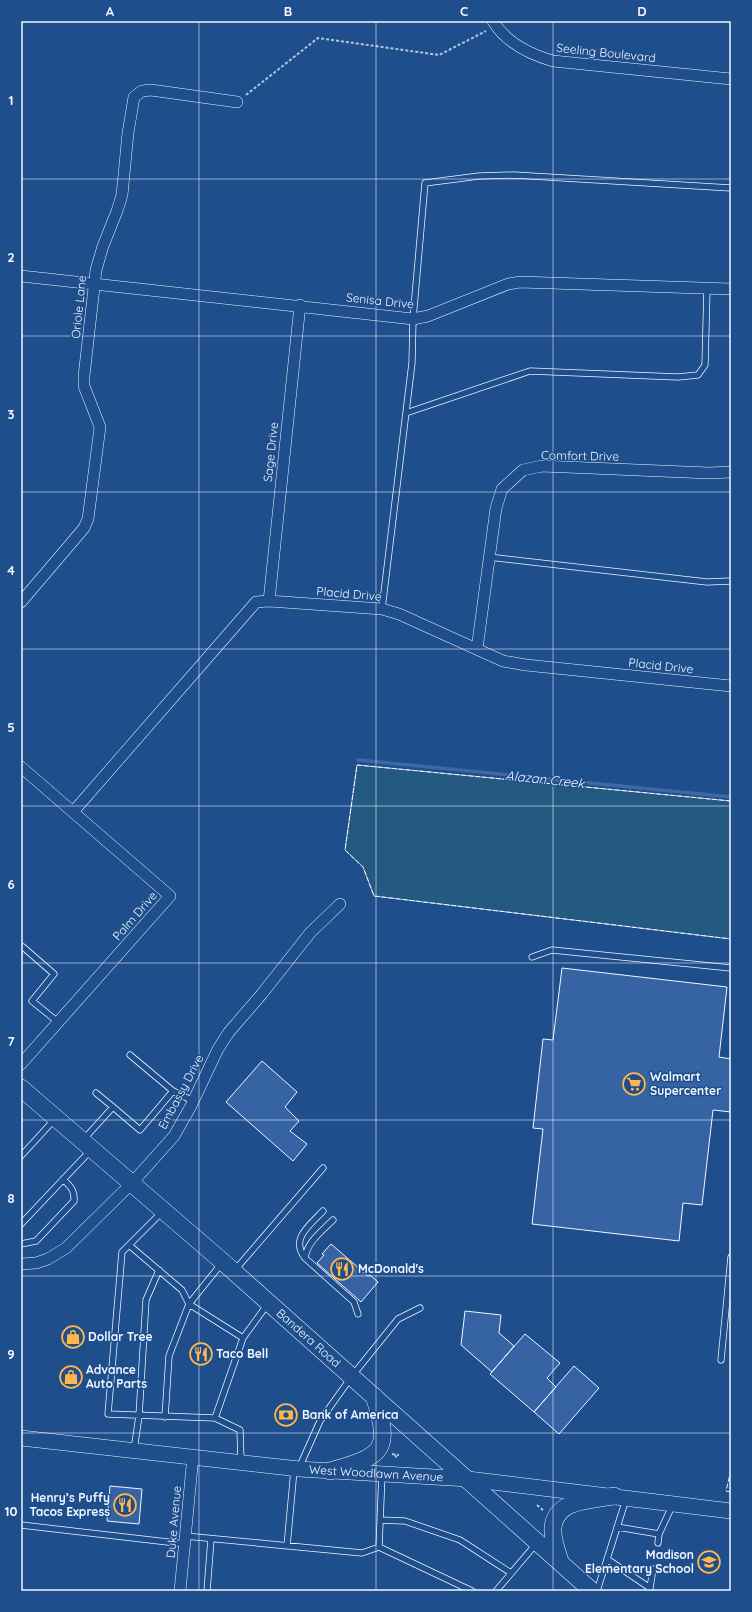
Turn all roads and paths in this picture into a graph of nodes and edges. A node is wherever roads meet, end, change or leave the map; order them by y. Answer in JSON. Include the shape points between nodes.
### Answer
{"nodes":[{"id":1,"x":494,"y":23,"type":"edge"},
{"id":2,"x":731,"y":79,"type":"edge"},
{"id":3,"x":237,"y":102,"type":"joint"},
{"id":4,"x":731,"y":188,"type":"edge"},
{"id":5,"x":21,"y":276,"type":"edge"},
{"id":6,"x":95,"y":284,"type":"junction"},
{"id":7,"x":707,"y":288,"type":"junction"},
{"id":8,"x":731,"y":289,"type":"edge"},
{"id":9,"x":300,"y":305,"type":"junction"},
{"id":10,"x":412,"y":318,"type":"junction"},
{"id":11,"x":406,"y":413,"type":"junction"},
{"id":12,"x":731,"y":472,"type":"edge"},
{"id":13,"x":489,"y":557,"type":"junction"},
{"id":14,"x":731,"y":581,"type":"edge"},
{"id":15,"x":269,"y":601,"type":"junction"},
{"id":16,"x":21,"y":602,"type":"edge"},
{"id":17,"x":382,"y":609,"type":"junction"},
{"id":18,"x":477,"y":649,"type":"junction"},
{"id":19,"x":731,"y":686,"type":"edge"},
{"id":20,"x":21,"y":767,"type":"edge"},
{"id":21,"x":73,"y":812,"type":"junction"},
{"id":22,"x":340,"y":904,"type":"dead end"},
{"id":23,"x":21,"y":949,"type":"edge"},
{"id":24,"x":532,"y":957,"type":"dead end"},
{"id":25,"x":731,"y":968,"type":"edge"},
{"id":26,"x":58,"y":1022,"type":"junction"},
{"id":27,"x":130,"y":1055,"type":"dead end"},
{"id":28,"x":21,"y":1064,"type":"edge"},
{"id":29,"x":21,"y":1088,"type":"edge"},
{"id":30,"x":173,"y":1091,"type":"junction"},
{"id":31,"x":96,"y":1094,"type":"dead end"},
{"id":32,"x":193,"y":1101,"type":"junction"},
{"id":33,"x":113,"y":1107,"type":"junction"},
{"id":34,"x":56,"y":1118,"type":"junction"},
{"id":35,"x":87,"y":1145,"type":"junction"},
{"id":36,"x":21,"y":1156,"type":"edge"},
{"id":37,"x":323,"y":1168,"type":"dead end"},
{"id":38,"x":63,"y":1179,"type":"junction"},
{"id":39,"x":132,"y":1183,"type":"junction"},
{"id":40,"x":164,"y":1211,"type":"junction"},
{"id":41,"x":322,"y":1211,"type":"dead end"},
{"id":42,"x":333,"y":1220,"type":"dead end"},
{"id":43,"x":21,"y":1224,"type":"edge"},
{"id":44,"x":21,"y":1244,"type":"edge"},
{"id":45,"x":129,"y":1245,"type":"junction"},
{"id":46,"x":731,"y":1256,"type":"edge"},
{"id":47,"x":305,"y":1258,"type":"junction"},
{"id":48,"x":21,"y":1264,"type":"edge"},
{"id":49,"x":228,"y":1267,"type":"junction"},
{"id":50,"x":159,"y":1270,"type":"junction"},
{"id":51,"x":269,"y":1303,"type":"junction"},
{"id":52,"x":189,"y":1304,"type":"junction"},
{"id":53,"x":420,"y":1308,"type":"dead end"},
{"id":54,"x":358,"y":1314,"type":"dead end"},
{"id":55,"x":243,"y":1338,"type":"junction"},
{"id":56,"x":721,"y":1360,"type":"dead end"},
{"id":57,"x":352,"y":1376,"type":"junction"},
{"id":58,"x":374,"y":1396,"type":"junction"},
{"id":59,"x":138,"y":1416,"type":"junction"},
{"id":60,"x":165,"y":1417,"type":"junction"},
{"id":61,"x":215,"y":1418,"type":"junction"},
{"id":62,"x":21,"y":1438,"type":"edge"},
{"id":63,"x":134,"y":1450,"type":"junction"},
{"id":64,"x":399,"y":1455,"type":"dead end"},
{"id":65,"x":193,"y":1456,"type":"junction"},
{"id":66,"x":397,"y":1458,"type":"dead end"},
{"id":67,"x":241,"y":1462,"type":"junction"},
{"id":68,"x":297,"y":1468,"type":"junction"},
{"id":69,"x":330,"y":1470,"type":"junction"},
{"id":70,"x":382,"y":1474,"type":"junction"},
{"id":71,"x":468,"y":1479,"type":"junction"},
{"id":72,"x":620,"y":1496,"type":"junction"},
{"id":73,"x":673,"y":1503,"type":"junction"},
{"id":74,"x":537,"y":1505,"type":"dead end"},
{"id":75,"x":538,"y":1511,"type":"dead end"},
{"id":76,"x":731,"y":1511,"type":"edge"},
{"id":77,"x":380,"y":1520,"type":"junction"},
{"id":78,"x":21,"y":1525,"type":"edge"},
{"id":79,"x":617,"y":1528,"type":"junction"},
{"id":80,"x":659,"y":1534,"type":"junction"},
{"id":81,"x":211,"y":1538,"type":"junction"},
{"id":82,"x":185,"y":1540,"type":"junction"},
{"id":83,"x":538,"y":1542,"type":"junction"},
{"id":84,"x":658,"y":1543,"type":"dead end"},
{"id":85,"x":287,"y":1546,"type":"junction"},
{"id":86,"x":379,"y":1547,"type":"junction"},
{"id":87,"x":607,"y":1559,"type":"junction"},
{"id":88,"x":560,"y":1562,"type":"junction"},
{"id":89,"x":653,"y":1569,"type":"dead end"},
{"id":90,"x":511,"y":1573,"type":"junction"},
{"id":91,"x":649,"y":1590,"type":"edge"},
{"id":92,"x":180,"y":1591,"type":"edge"},
{"id":93,"x":207,"y":1591,"type":"edge"},
{"id":94,"x":472,"y":1591,"type":"edge"},
{"id":95,"x":496,"y":1591,"type":"edge"},
{"id":96,"x":592,"y":1591,"type":"edge"},
{"id":97,"x":597,"y":1591,"type":"edge"}],
"edges":[{"from":1,"to":2,"type":"street","name":"Seeling Boulevard","via":[[518,47],[535,56],[553,61]]},
{"from":1,"to":3,"type":"path","via":[[440,55],[318,38]]},
{"from":3,"to":6,"type":"street","name":"Oriole Lane","via":[[151,90],[142,91],[134,97],[122,195],[99,258]]},
{"from":4,"to":10,"type":"lane","via":[[514,175],[479,176],[425,183]]},
{"from":5,"to":6,"type":"street","name":"Senisa Drive"},
{"from":6,"to":9,"type":"street","name":"Senisa Drive"},
{"from":6,"to":16,"type":"street","name":"Oriole Lane","via":[[84,386],[100,427],[88,519],[84,528]]},
{"from":7,"to":8,"type":"street","name":"Senisa Drive"},
{"from":7,"to":10,"type":"street","name":"Senisa Drive","via":[[520,282],[508,284],[428,316]]},
{"from":7,"to":11,"type":"lane","via":[[705,365],[698,376],[530,371]]},
{"from":9,"to":10,"type":"street","name":"Senisa Drive"},
{"from":9,"to":15,"type":"street","name":"Sage Drive"},
{"from":10,"to":11,"type":"lane","via":[[412,363]]},
{"from":11,"to":17,"type":"lane"},
{"from":12,"to":13,"type":"street","name":"Comfort Drive","via":[[542,466],[523,470],[502,489],[496,508]]},
{"from":13,"to":14,"type":"lane","via":[[707,582]]},
{"from":13,"to":18,"type":"street","name":"Comfort Drive"},
{"from":15,"to":17,"type":"street","name":"Placid Drive"},
{"from":15,"to":21,"type":"street","name":"Placid Drive","via":[[256,602],[252,605]]},
{"from":17,"to":18,"type":"street","name":"Placid Drive"},
{"from":18,"to":19,"type":"street","name":"Placid Drive","via":[[503,660],[526,665]]},
{"from":20,"to":21,"type":"street","name":"Palm Drive"},
{"from":21,"to":26,"type":"street","name":"Palm Drive","via":[[170,896]]},
{"from":22,"to":32,"type":"street","name":"Embassy Drive","via":[[310,933],[229,1032]]},
{"from":23,"to":26,"type":"lane","via":[[23,947],[54,974],[32,1000]]},
{"from":24,"to":25,"type":"lane","via":[[552,950]]},
{"from":26,"to":28,"type":"street","name":"Palm Drive"},
{"from":27,"to":30,"type":"lane"},
{"from":29,"to":34,"type":"main road","name":"Bandera Road"},
{"from":30,"to":32,"type":"lane"},
{"from":30,"to":33,"type":"lane","via":[[140,1130]]},
{"from":31,"to":33,"type":"lane"},
{"from":32,"to":39,"type":"street","name":"Embassy Drive","via":[[174,1136]]},
{"from":33,"to":35,"type":"lane"},
{"from":34,"to":35,"type":"main road","name":"Bandera Road"},
{"from":34,"to":36,"type":"lane"},
{"from":35,"to":38,"type":"lane"},
{"from":35,"to":39,"type":"main road","name":"Bandera Road"},
{"from":37,"to":49,"type":"lane"},
{"from":38,"to":43,"type":"lane"},
{"from":38,"to":44,"type":"lane","via":[[72,1189],[74,1200],[36,1241]]},
{"from":39,"to":40,"type":"main road","name":"Bandera Road"},
{"from":39,"to":48,"type":"street","name":"Embassy Drive","via":[[66,1248],[48,1259]]},
{"from":40,"to":45,"type":"lane"},
{"from":40,"to":49,"type":"main road","name":"Bandera Road"},
{"from":41,"to":47,"type":"lane","via":[[300,1238],[298,1246]]},
{"from":42,"to":47,"type":"lane","via":[[310,1244]]},
{"from":45,"to":50,"type":"lane"},
{"from":45,"to":59,"type":"lane","via":[[122,1252],[108,1414]]},
{"from":46,"to":56,"type":"lane"},
{"from":47,"to":54,"type":"lane","via":[[354,1302]]},
{"from":49,"to":51,"type":"main road","name":"Bandera Road"},
{"from":49,"to":52,"type":"lane"},
{"from":50,"to":52,"type":"lane","via":[[182,1290]]},
{"from":50,"to":59,"type":"lane","via":[[146,1300]]},
{"from":51,"to":55,"type":"lane"},
{"from":51,"to":57,"type":"main road","name":"Bandera Road"},
{"from":52,"to":55,"type":"lane"},
{"from":52,"to":60,"type":"lane","via":[[169,1356]]},
{"from":53,"to":57,"type":"lane","via":[[398,1319]]},
{"from":55,"to":61,"type":"lane"},
{"from":57,"to":58,"type":"main road","name":"Bandera Road"},
{"from":57,"to":68,"type":"lane","via":[[320,1421]]},
{"from":58,"to":69,"type":"main road","via":[[383,1429],[383,1441],[378,1451],[368,1459]]},
{"from":58,"to":71,"type":"main road","name":"Bandera Road"},
{"from":59,"to":60,"type":"lane"},
{"from":59,"to":63,"type":"lane"},
{"from":60,"to":61,"type":"lane"},
{"from":61,"to":67,"type":"lane","via":[[240,1430]]},
{"from":62,"to":63,"type":"street","name":"West Woodlawn Avenue"},
{"from":63,"to":65,"type":"street","name":"West Woodlawn Avenue"},
{"from":64,"to":66,"type":"path","via":[[395,1455]]},
{"from":65,"to":67,"type":"street","name":"West Woodlawn Avenue"},
{"from":65,"to":82,"type":"street","name":"Duke Avenue"},
{"from":67,"to":68,"type":"street","name":"West Woodlawn Avenue"},
{"from":68,"to":69,"type":"street","name":"West Woodlawn Avenue"},
{"from":68,"to":85,"type":"lane"},
{"from":69,"to":70,"type":"street","name":"West Woodlawn Avenue"},
{"from":70,"to":71,"type":"street","name":"West Woodlawn Avenue"},
{"from":70,"to":77,"type":"lane"},
{"from":71,"to":72,"type":"street","name":"West Woodlawn Avenue"},
{"from":71,"to":83,"type":"main road","name":"Bandera Road"},
{"from":72,"to":73,"type":"street","name":"West Woodlawn Avenue"},
{"from":72,"to":79,"type":"lane"},
{"from":72,"to":88,"type":"main road","via":[[578,1502],[558,1512],[552,1528]]},
{"from":73,"to":76,"type":"street","name":"West Woodlawn Avenue"},
{"from":73,"to":80,"type":"lane"},
{"from":74,"to":75,"type":"path","via":[[541,1510]]},
{"from":77,"to":86,"type":"lane"},
{"from":77,"to":90,"type":"lane","via":[[405,1521],[460,1540]]},
{"from":78,"to":82,"type":"lane"},
{"from":79,"to":80,"type":"lane"},
{"from":79,"to":87,"type":"lane"},
{"from":80,"to":84,"type":"lane"},
{"from":81,"to":82,"type":"lane"},
{"from":81,"to":85,"type":"lane"},
{"from":81,"to":93,"type":"lane"},
{"from":82,"to":92,"type":"street","name":"Duke Avenue"},
{"from":83,"to":88,"type":"main road","name":"Bandera Road"},
{"from":83,"to":90,"type":"lane"},
{"from":85,"to":86,"type":"lane","via":[[362,1553]]},
{"from":86,"to":94,"type":"lane"},
{"from":87,"to":91,"type":"lane"},
{"from":87,"to":97,"type":"lane"},
{"from":88,"to":96,"type":"main road","name":"Bandera Road"},
{"from":89,"to":91,"type":"lane"},
{"from":90,"to":95,"type":"lane"}]}
